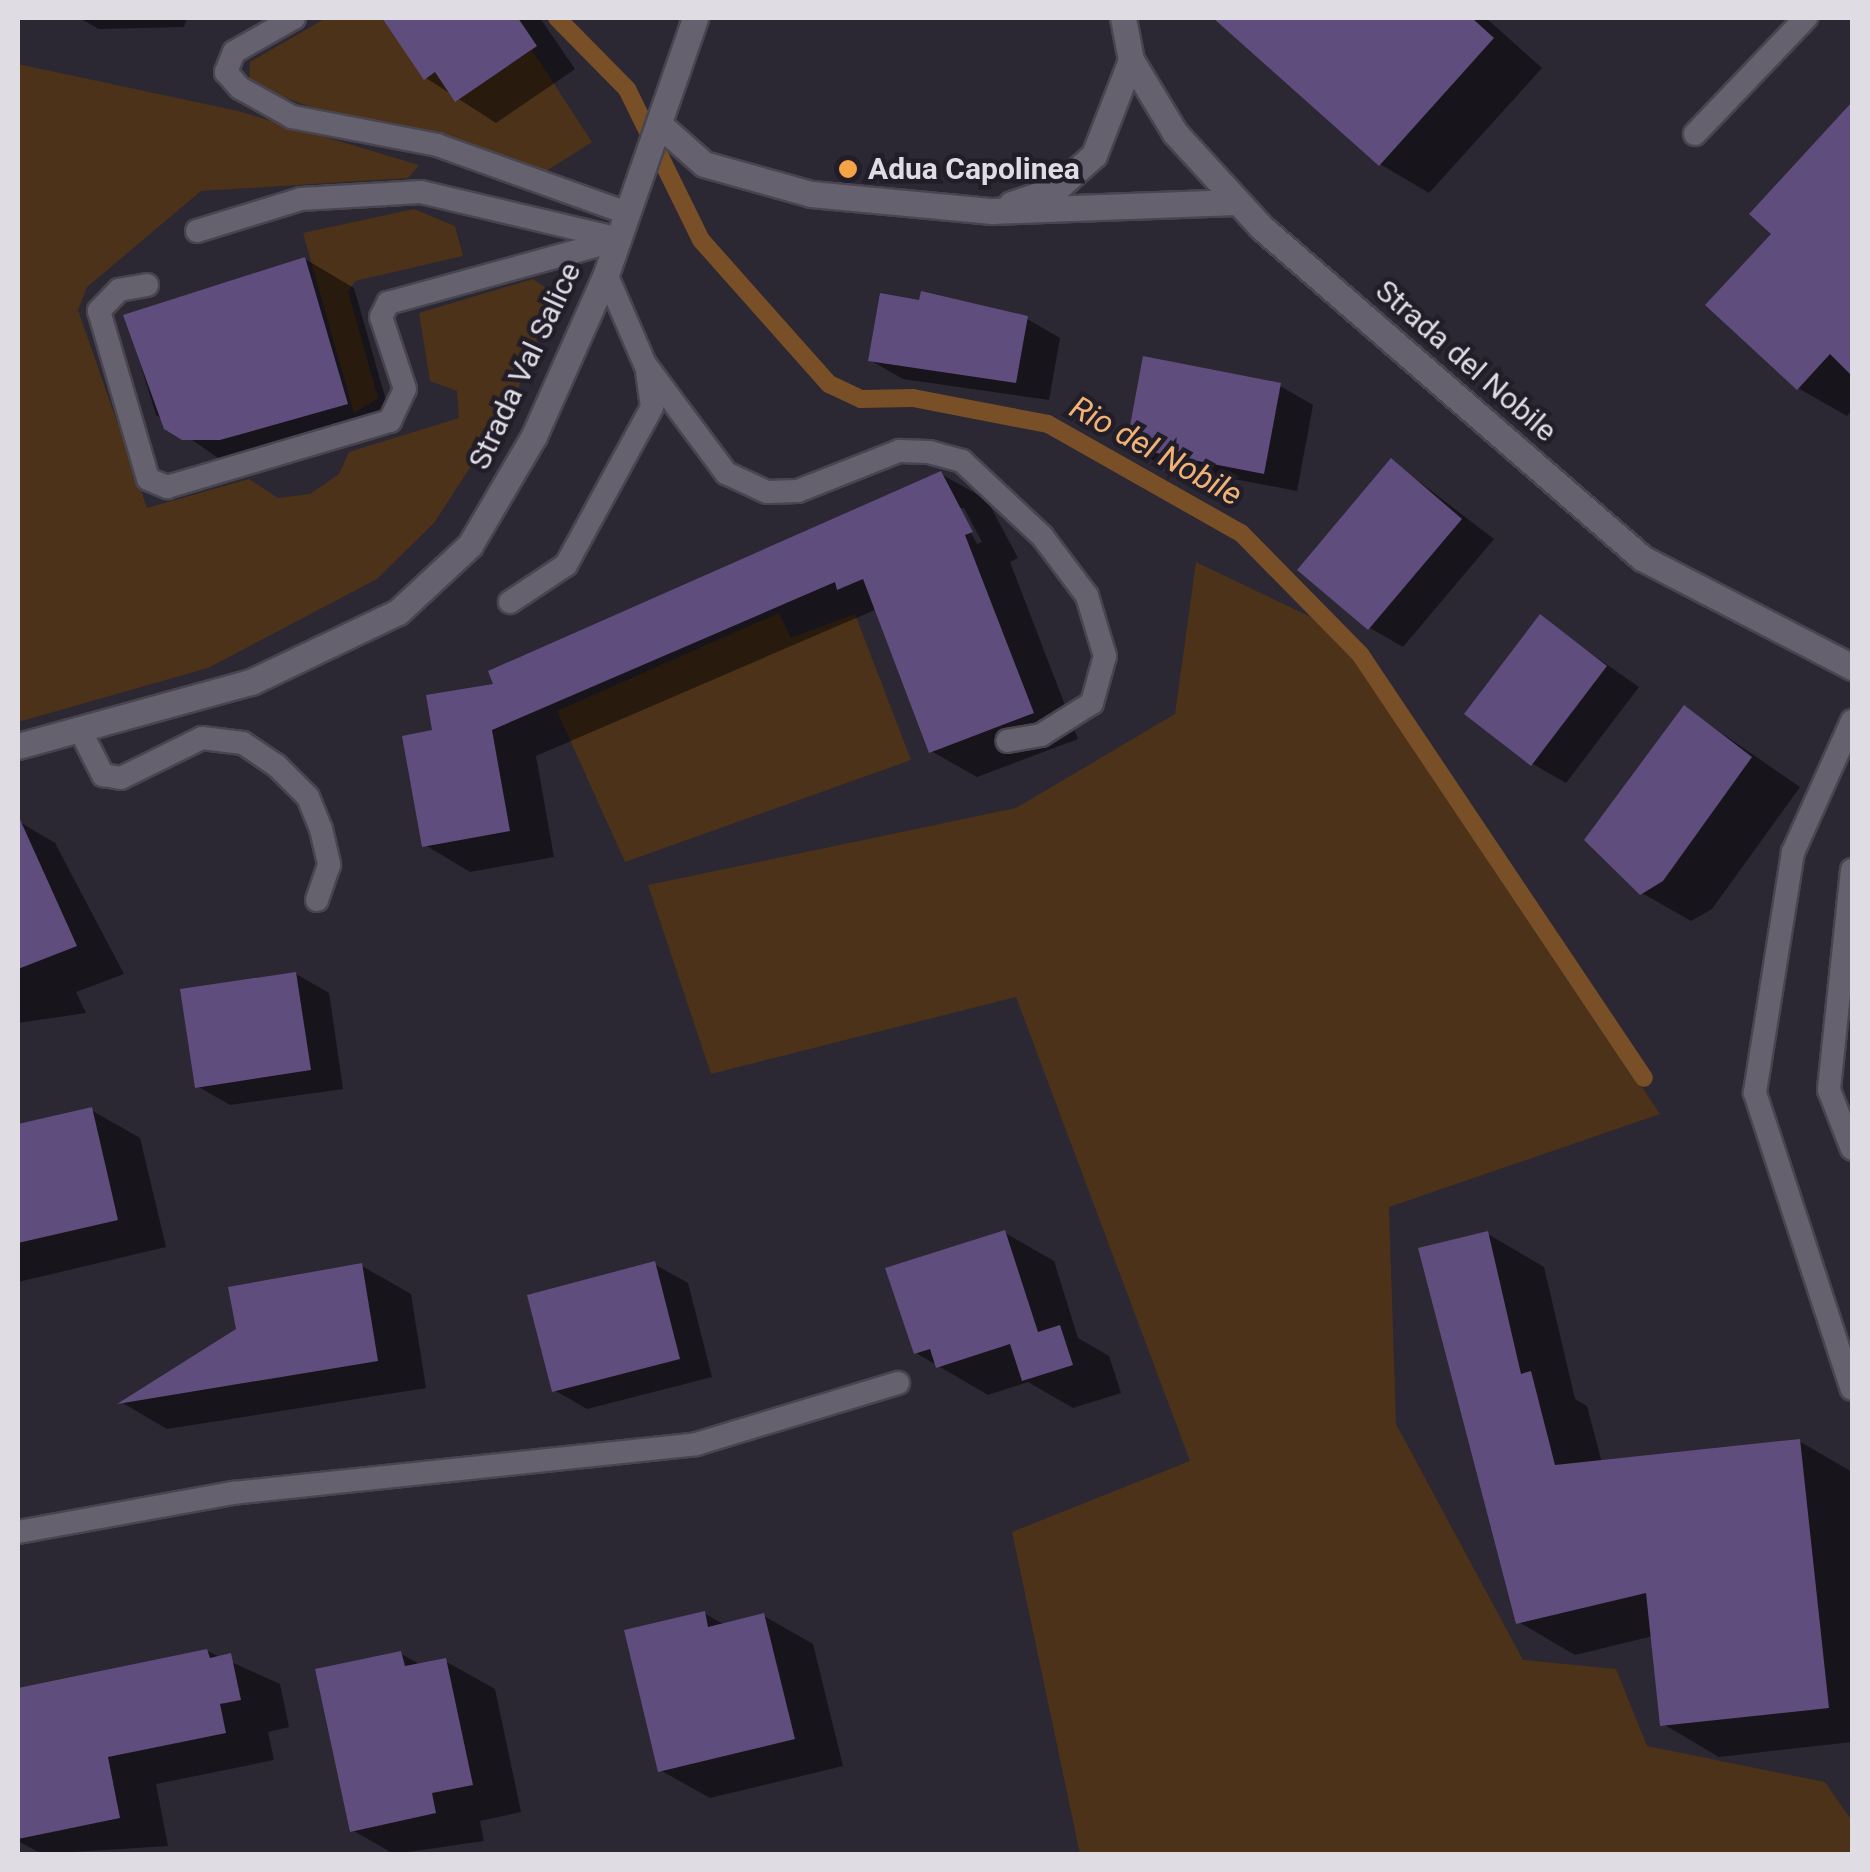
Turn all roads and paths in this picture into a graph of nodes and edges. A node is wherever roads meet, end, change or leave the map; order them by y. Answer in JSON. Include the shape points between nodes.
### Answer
{"nodes":[{"id":1,"x":294,"y":18,"type":"edge"},
{"id":2,"x":695,"y":18,"type":"edge"},
{"id":3,"x":1123,"y":18,"type":"edge"},
{"id":4,"x":1806,"y":18,"type":"edge"},
{"id":5,"x":1131,"y":60,"type":"junction"},
{"id":6,"x":661,"y":126,"type":"junction"},
{"id":7,"x":1694,"y":134,"type":"dead end"},
{"id":8,"x":1236,"y":202,"type":"junction"},
{"id":9,"x":992,"y":211,"type":"junction"},
{"id":10,"x":626,"y":212,"type":"junction"},
{"id":11,"x":197,"y":231,"type":"dead end"},
{"id":12,"x":620,"y":239,"type":"junction"},
{"id":13,"x":606,"y":274,"type":"junction"},
{"id":14,"x":147,"y":285,"type":"dead end"},
{"id":15,"x":645,"y":364,"type":"junction"},
{"id":16,"x":510,"y":602,"type":"dead end"},
{"id":17,"x":1852,"y":667,"type":"edge"},
{"id":18,"x":1852,"y":722,"type":"edge"},
{"id":19,"x":80,"y":730,"type":"junction"},
{"id":20,"x":1008,"y":742,"type":"dead end"},
{"id":21,"x":18,"y":746,"type":"edge"},
{"id":22,"x":1852,"y":870,"type":"edge"},
{"id":23,"x":317,"y":900,"type":"dead end"},
{"id":24,"x":1852,"y":1149,"type":"edge"},
{"id":25,"x":898,"y":1383,"type":"dead end"},
{"id":26,"x":1852,"y":1388,"type":"edge"},
{"id":27,"x":18,"y":1532,"type":"edge"}],
"edges":[{"from":1,"to":10,"type":"lane","via":[[234,52],[226,72],[240,88],[292,117],[437,145]]},
{"from":2,"to":6,"type":"street","name":"Strada Val Salice"},
{"from":3,"to":5,"type":"street","name":"Strada del Nobile"},
{"from":4,"to":7,"type":"lane"},
{"from":5,"to":8,"type":"street","name":"Strada del Nobile","via":[[1175,134]]},
{"from":5,"to":9,"type":"street","via":[[1094,155],[1056,188]]},
{"from":6,"to":9,"type":"street","via":[[704,164],[812,194]]},
{"from":6,"to":10,"type":"street","name":"Strada Val Salice"},
{"from":8,"to":9,"type":"street"},
{"from":8,"to":17,"type":"street","name":"Strada del Nobile","via":[[1642,558]]},
{"from":10,"to":12,"type":"street","name":"Strada Val Salice"},
{"from":11,"to":12,"type":"lane","via":[[301,199],[422,192]]},
{"from":12,"to":13,"type":"street","name":"Strada Val Salice"},
{"from":12,"to":14,"type":"lane","via":[[388,303],[381,317],[404,389],[390,420],[168,486],[148,479],[99,310],[119,290]]},
{"from":13,"to":15,"type":"lane"},
{"from":13,"to":19,"type":"street","name":"Strada Val Salice","via":[[534,436],[470,545],[398,612],[251,682]]},
{"from":15,"to":16,"type":"lane","via":[[652,408],[566,564]]},
{"from":15,"to":20,"type":"lane","via":[[726,473],[767,492],[798,491],[899,451],[962,461],[1002,493],[1087,596],[1105,656],[1092,702],[1041,735]]},
{"from":18,"to":26,"type":"lane","via":[[1794,852],[1755,1092]]},
{"from":19,"to":21,"type":"street","name":"Strada Val Salice"},
{"from":19,"to":23,"type":"lane","via":[[103,775],[121,778],[202,738],[243,743],[276,765],[308,797],[321,829],[328,865]]},
{"from":22,"to":24,"type":"lane","via":[[1829,1090]]},
{"from":25,"to":27,"type":"lane","via":[[696,1444],[233,1493]]}]}
